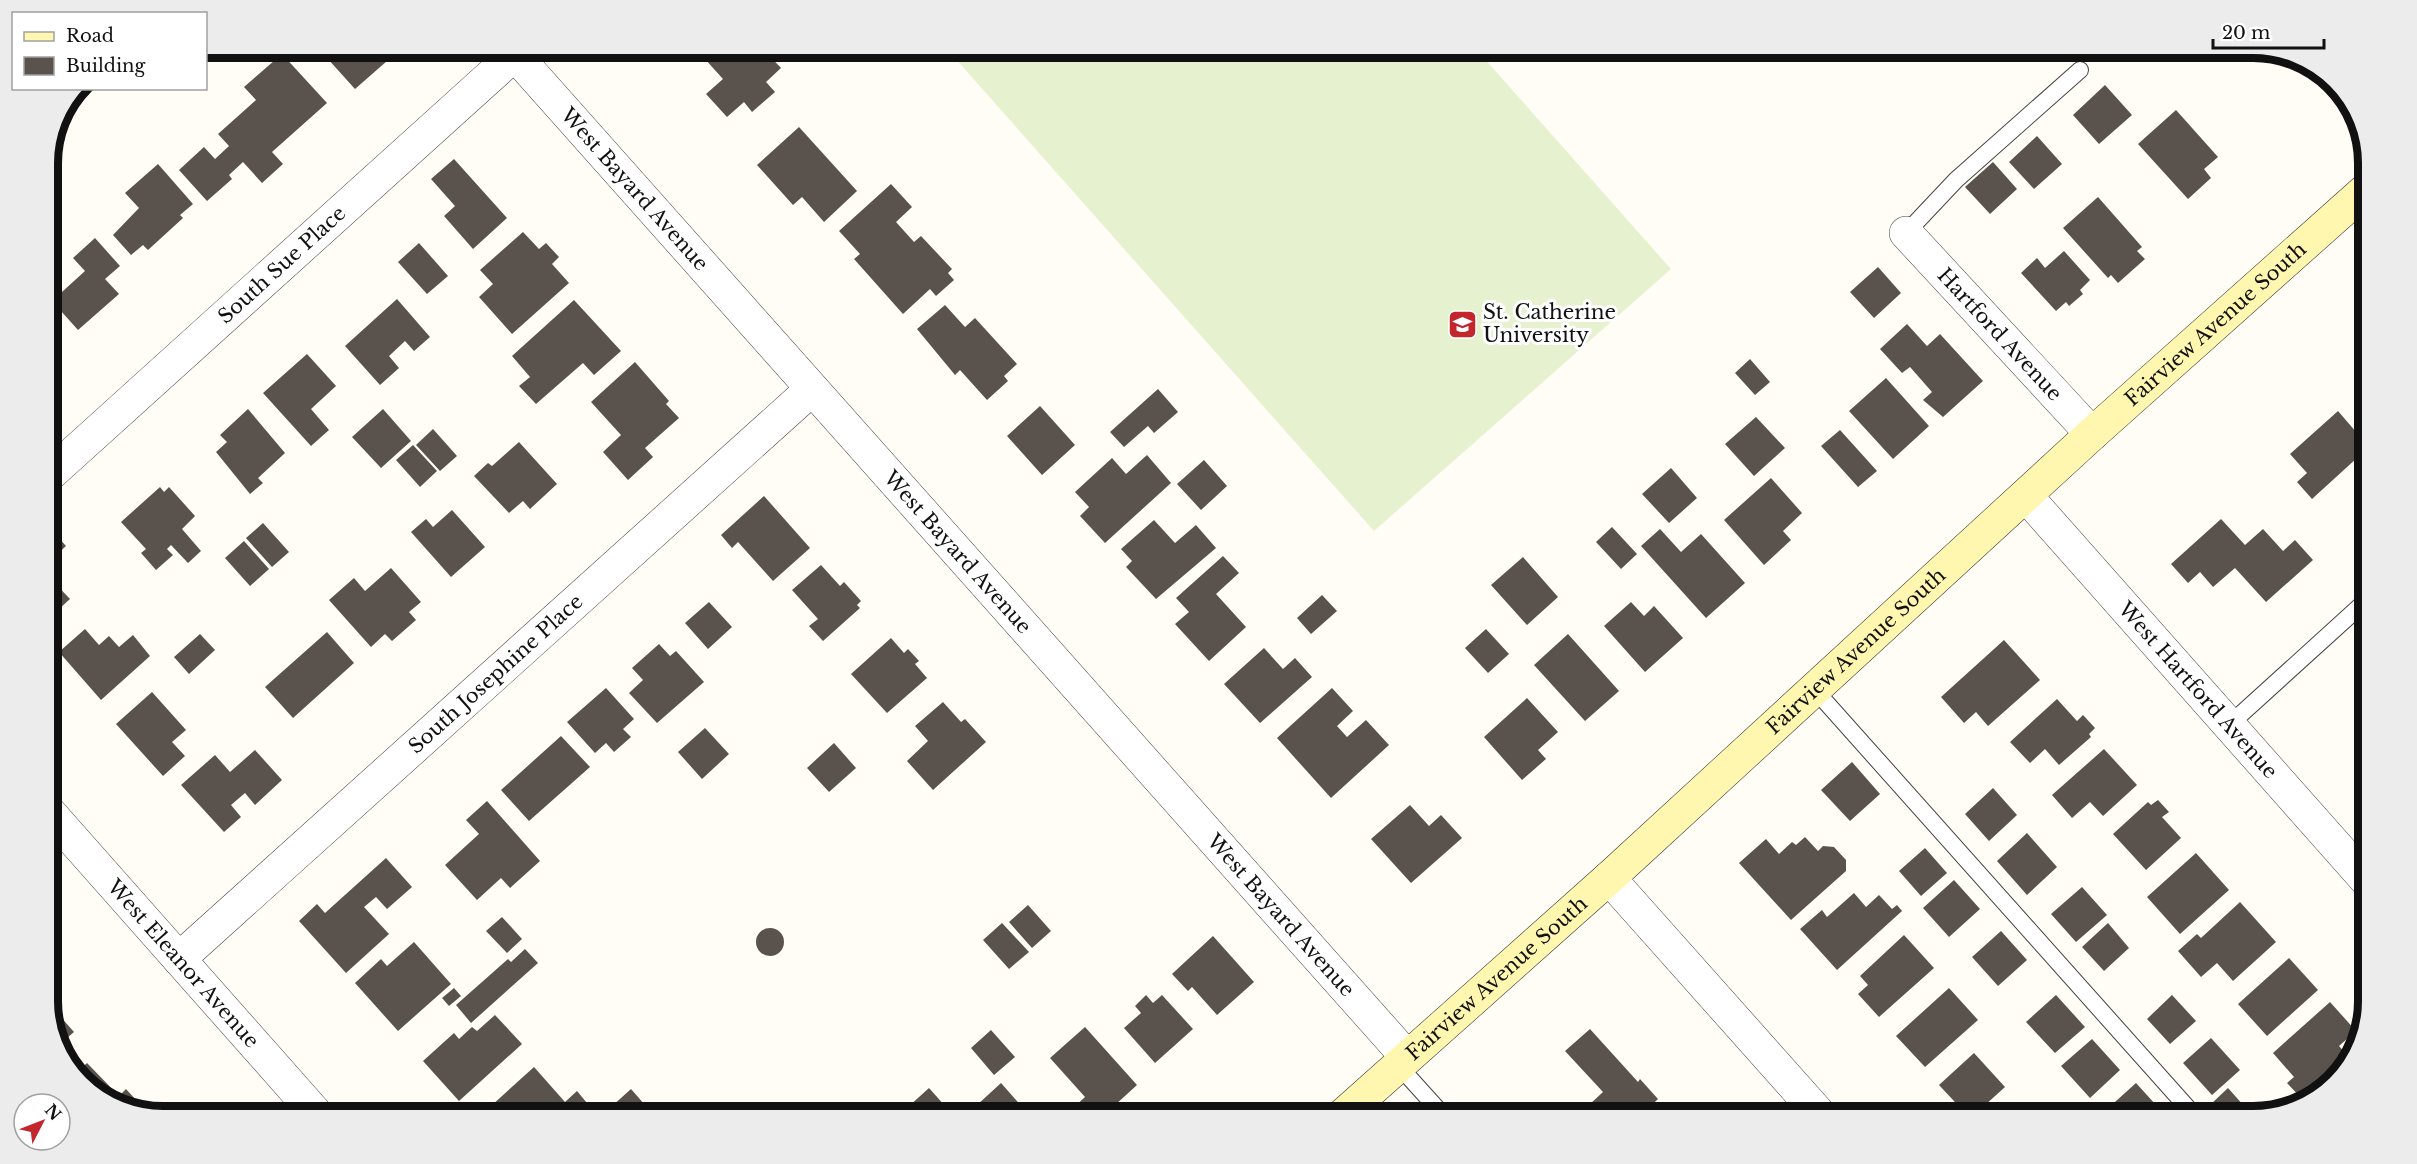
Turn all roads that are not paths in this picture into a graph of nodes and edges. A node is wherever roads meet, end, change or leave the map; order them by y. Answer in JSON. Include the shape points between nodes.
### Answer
{"nodes":[{"id":1,"x":504,"y":58,"type":"edge"},
{"id":2,"x":518,"y":58,"type":"edge"},
{"id":3,"x":2080,"y":70,"type":"dead end"},
{"id":4,"x":2358,"y":197,"type":"edge"},
{"id":5,"x":1906,"y":233,"type":"joint"},
{"id":6,"x":812,"y":389,"type":"junction"},
{"id":7,"x":2092,"y":434,"type":"junction"},
{"id":8,"x":59,"y":466,"type":"edge"},
{"id":9,"x":2027,"y":497,"type":"junction"},
{"id":10,"x":2358,"y":608,"type":"edge"},
{"id":11,"x":1815,"y":690,"type":"junction"},
{"id":12,"x":2229,"y":725,"type":"junction"},
{"id":13,"x":59,"y":823,"type":"edge"},
{"id":14,"x":2358,"y":871,"type":"edge"},
{"id":15,"x":1608,"y":878,"type":"junction"},
{"id":16,"x":179,"y":959,"type":"junction"},
{"id":17,"x":1403,"y":1061,"type":"junction"},
{"id":18,"x":309,"y":1106,"type":"edge"},
{"id":19,"x":1353,"y":1106,"type":"edge"},
{"id":20,"x":1437,"y":1106,"type":"edge"},
{"id":21,"x":1812,"y":1106,"type":"edge"},
{"id":22,"x":2187,"y":1106,"type":"edge"}],
"edges":[{"from":1,"to":8,"type":"street","name":"South Sue Place"},
{"from":2,"to":6,"type":"street","name":"West Bayard Avenue"},
{"from":3,"to":5,"type":"lane","via":[[1956,180]]},
{"from":4,"to":7,"type":"street","name":"Fairview Avenue South"},
{"from":5,"to":7,"type":"street","name":"Hartford Avenue"},
{"from":6,"to":16,"type":"street","name":"South Josephine Place"},
{"from":6,"to":17,"type":"street","name":"West Bayard Avenue"},
{"from":7,"to":9,"type":"street","name":"Fairview Avenue South"},
{"from":9,"to":11,"type":"street","name":"Fairview Avenue South"},
{"from":9,"to":12,"type":"street","name":"West Hartford Avenue"},
{"from":10,"to":12,"type":"lane"},
{"from":11,"to":15,"type":"street","name":"Fairview Avenue South"},
{"from":11,"to":22,"type":"lane"},
{"from":12,"to":14,"type":"street","name":"West Hartford Avenue"},
{"from":13,"to":16,"type":"street","name":"West Eleanor Avenue"},
{"from":15,"to":17,"type":"street","name":"Fairview Avenue South"},
{"from":15,"to":21,"type":"street"},
{"from":16,"to":18,"type":"street","name":"West Eleanor Avenue"},
{"from":17,"to":19,"type":"street","name":"Fairview Avenue South"},
{"from":17,"to":20,"type":"lane"}]}
